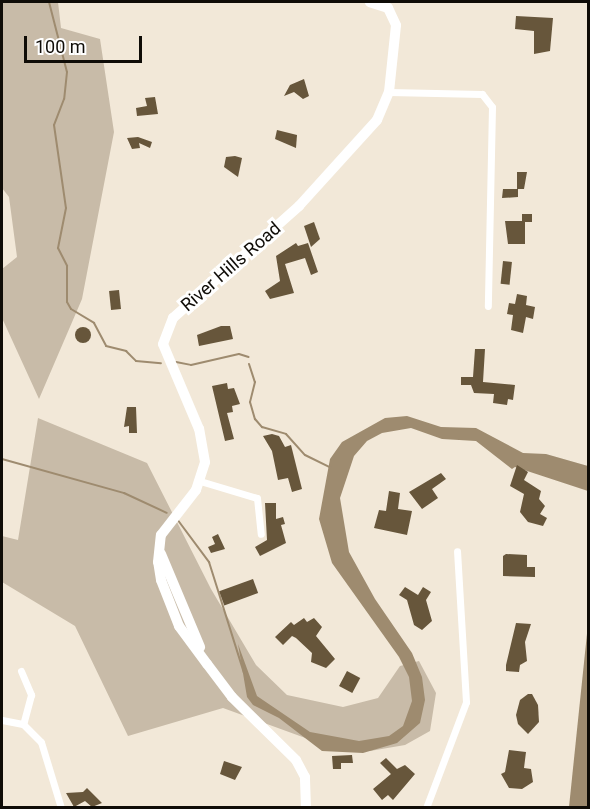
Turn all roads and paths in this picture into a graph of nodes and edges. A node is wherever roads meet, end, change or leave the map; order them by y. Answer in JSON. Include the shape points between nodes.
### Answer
{"nodes":[{"id":1,"x":370,"y":2,"type":"edge"},
{"id":2,"x":389,"y":5,"type":"edge"},
{"id":3,"x":389,"y":92,"type":"junction"},
{"id":4,"x":489,"y":306,"type":"dead end"},
{"id":5,"x":200,"y":481,"type":"junction"},
{"id":6,"x":261,"y":534,"type":"dead end"},
{"id":7,"x":457,"y":551,"type":"dead end"},
{"id":8,"x":21,"y":671,"type":"dead end"},
{"id":9,"x":2,"y":720,"type":"edge"},
{"id":10,"x":23,"y":724,"type":"junction"},
{"id":11,"x":61,"y":807,"type":"edge"},
{"id":12,"x":306,"y":807,"type":"edge"},
{"id":13,"x":426,"y":807,"type":"edge"}],
"edges":[{"from":1,"to":2,"type":"street"},
{"from":2,"to":3,"type":"street","name":"River Hills Road","via":[[397,40]]},
{"from":3,"to":4,"type":"street","via":[[482,94],[492,107]]},
{"from":3,"to":5,"type":"street","name":"River Hills Road","via":[[368,132],[324,181],[168,324],[164,354],[199,429],[205,462]]},
{"from":5,"to":6,"type":"street","via":[[257,498]]},
{"from":5,"to":12,"type":"street","via":[[168,521],[159,548],[207,664],[232,697],[296,760],[304,777]]},
{"from":7,"to":13,"type":"street","via":[[466,702]]},
{"from":8,"to":10,"type":"street","via":[[31,695]]},
{"from":9,"to":10,"type":"street"},
{"from":10,"to":11,"type":"street","via":[[41,742]]}]}
